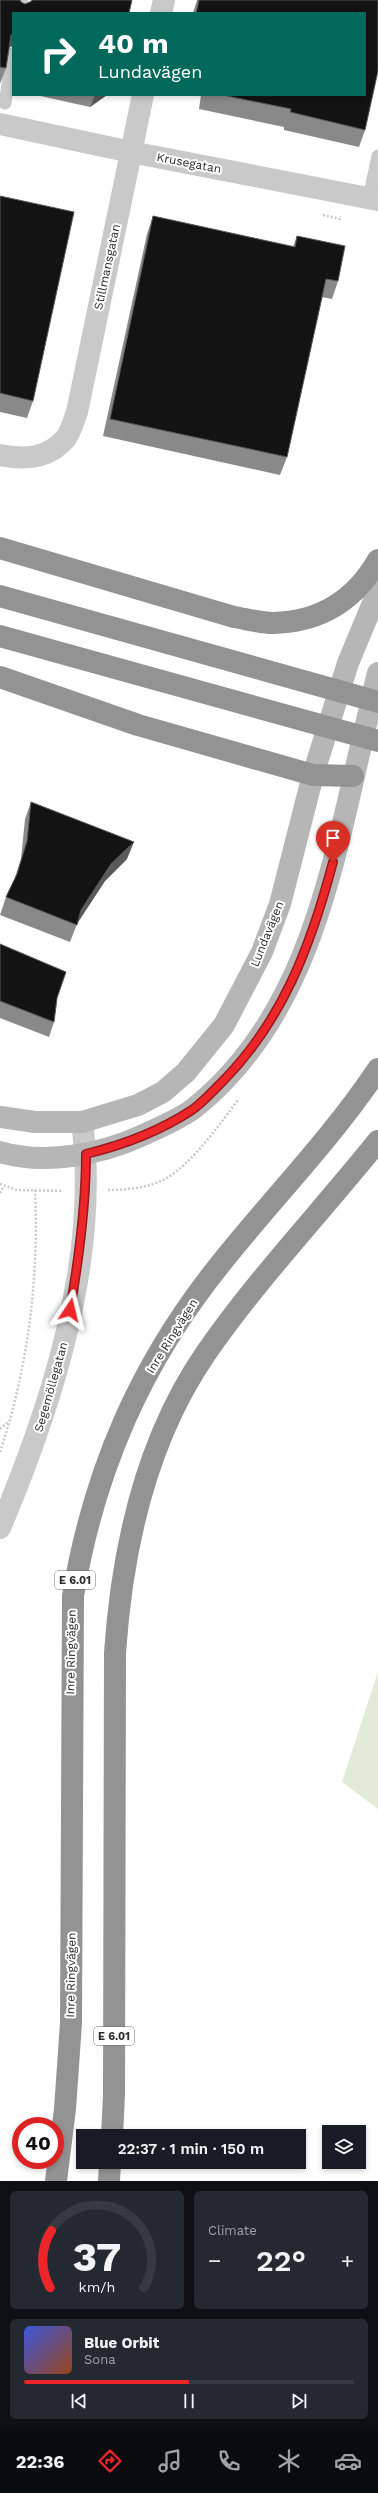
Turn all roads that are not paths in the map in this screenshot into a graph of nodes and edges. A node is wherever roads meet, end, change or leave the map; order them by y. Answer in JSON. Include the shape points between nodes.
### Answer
{"nodes":[{"id":1,"x":22,"y":0,"type":"edge"},
{"id":2,"x":164,"y":0,"type":"edge"},
{"id":3,"x":20,"y":12,"type":"edge"},
{"id":4,"x":161,"y":12,"type":"edge"},
{"id":5,"x":12,"y":60,"type":"edge"},
{"id":6,"x":143,"y":96,"type":"edge"},
{"id":7,"x":5,"y":103,"type":"dead end"},
{"id":8,"x":0,"y":124,"type":"edge"},
{"id":9,"x":131,"y":152,"type":"junction"},
{"id":10,"x":378,"y":156,"type":"edge"},
{"id":11,"x":373,"y":199,"type":"edge"},
{"id":12,"x":0,"y":455,"type":"edge"},
{"id":13,"x":0,"y":548,"type":"edge"},
{"id":14,"x":378,"y":560,"type":"edge"},
{"id":15,"x":378,"y":591,"type":"edge"},
{"id":16,"x":0,"y":596,"type":"edge"},
{"id":17,"x":0,"y":636,"type":"edge"},
{"id":18,"x":378,"y":672,"type":"edge"},
{"id":19,"x":0,"y":677,"type":"edge"},
{"id":20,"x":378,"y":702,"type":"edge"},
{"id":21,"x":378,"y":742,"type":"edge"},
{"id":22,"x":313,"y":775,"type":"junction"},
{"id":23,"x":353,"y":776,"type":"junction"},
{"id":24,"x":378,"y":1069,"type":"edge"},
{"id":25,"x":0,"y":1117,"type":"edge"},
{"id":26,"x":82,"y":1122,"type":"junction"},
{"id":27,"x":378,"y":1142,"type":"edge"},
{"id":28,"x":0,"y":1152,"type":"edge"},
{"id":29,"x":86,"y":1154,"type":"junction"},
{"id":30,"x":0,"y":1528,"type":"edge"},
{"id":31,"x":112,"y":2129,"type":"edge"},
{"id":32,"x":109,"y":2169,"type":"edge"},
{"id":33,"x":56,"y":2181,"type":"edge"},
{"id":34,"x":108,"y":2181,"type":"edge"}],
"edges":[{"from":1,"to":3,"type":"lane"},
{"from":2,"to":4,"type":"street"},
{"from":5,"to":7,"type":"lane"},
{"from":6,"to":9,"type":"street","name":"Stillmansgatan"},
{"from":8,"to":9,"type":"street","name":"Krusegatan"},
{"from":9,"to":11,"type":"street","name":"Krusegatan"},
{"from":9,"to":12,"type":"street","name":"Stillmansgatan","via":[[77,412],[66,437],[47,454],[22,460]]},
{"from":10,"to":11,"type":"lane"},
{"from":13,"to":14,"type":"highway","via":[[234,617],[272,623],[301,620],[345,602]]},
{"from":15,"to":22,"type":"main road","name":"Lundavägen","via":[[348,663]]},
{"from":16,"to":20,"type":"highway","bridge":true},
{"from":17,"to":21,"type":"highway","bridge":true},
{"from":18,"to":23,"type":"main road"},
{"from":19,"to":22,"type":"highway","via":[[138,724]]},
{"from":22,"to":23,"type":"highway"},
{"from":22,"to":26,"type":"main road","name":"Lundavägen","via":[[280,904],[262,952],[224,1025],[186,1072],[163,1092],[138,1105]]},
{"from":23,"to":29,"type":"main road","via":[[311,938],[297,972],[256,1043],[233,1071],[192,1109],[119,1146]]},
{"from":24,"to":33,"type":"highway","name":"Inre Ringvägen","number":"E 6.01","via":[[344,1116],[220,1264],[188,1308],[159,1353],[135,1399],[113,1444],[94,1498],[80,1551],[72,1596],[71,2023],[65,2109]]},
{"from":25,"to":26,"type":"main road","name":"Lundavägen","via":[[35,1122]]},
{"from":26,"to":29,"type":"street","name":"Segemöllegatan"},
{"from":27,"to":31,"type":"highway","number":"E 6.01","via":[[242,1303],[205,1354],[178,1402],[140,1497],[119,1597],[115,1653]]},
{"from":28,"to":29,"type":"main road","via":[[17,1157]]},
{"from":29,"to":30,"type":"street","name":"Segemöllegatan","via":[[86,1190],[78,1263],[54,1386],[28,1461]]},
{"from":32,"to":34,"type":"highway"}]}
